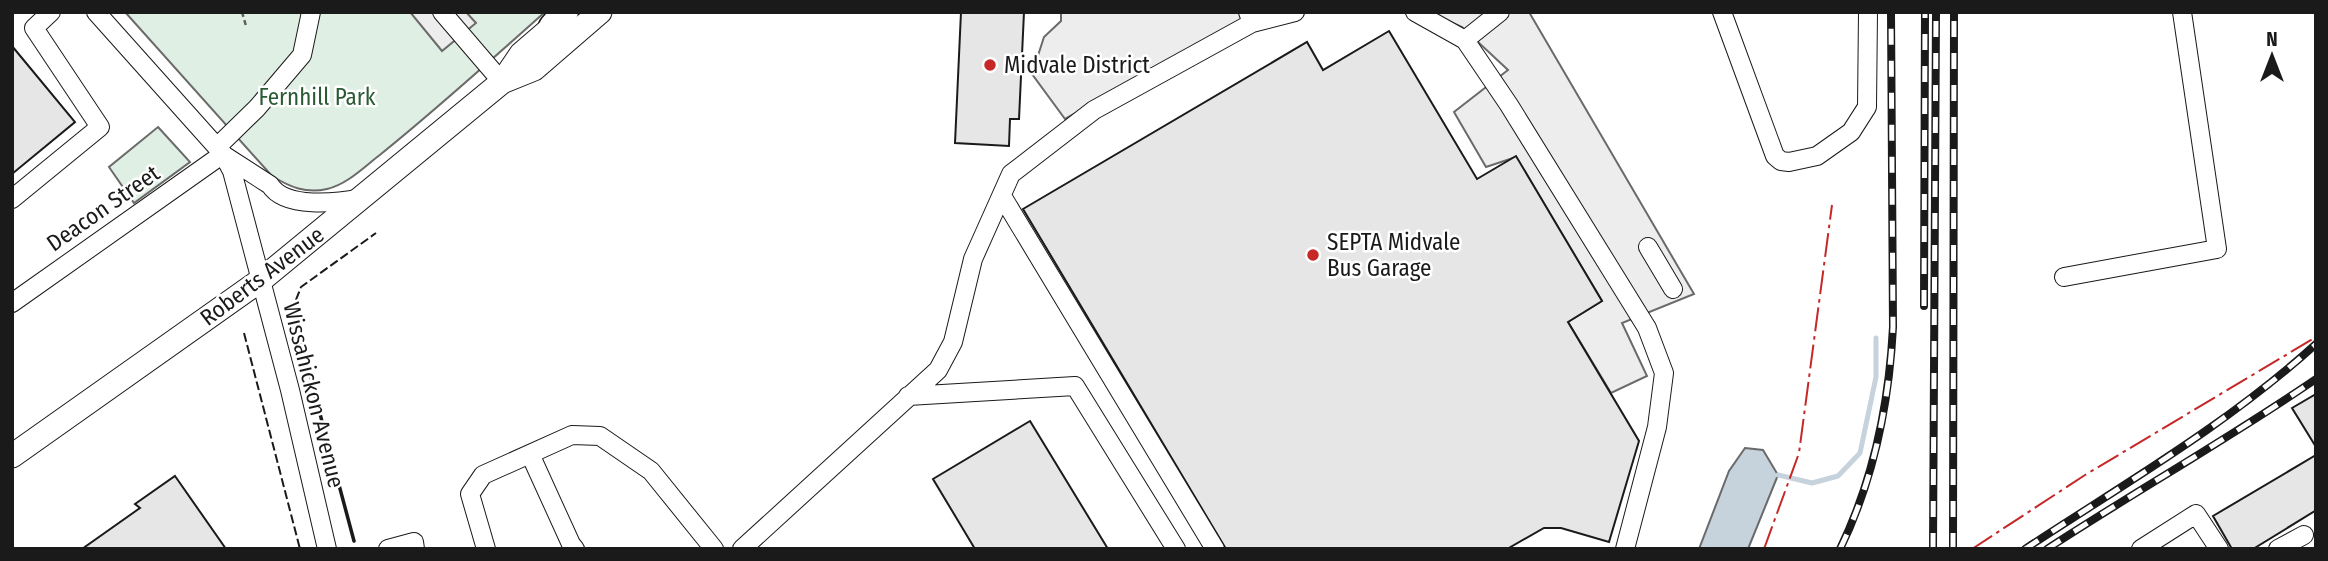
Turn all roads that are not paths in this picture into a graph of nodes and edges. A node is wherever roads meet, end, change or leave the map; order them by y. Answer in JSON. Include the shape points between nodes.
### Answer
{"nodes":[{"id":1,"x":51,"y":12,"type":"edge"},
{"id":2,"x":96,"y":12,"type":"edge"},
{"id":3,"x":311,"y":12,"type":"edge"},
{"id":4,"x":442,"y":12,"type":"edge"},
{"id":5,"x":600,"y":12,"type":"edge"},
{"id":6,"x":1295,"y":12,"type":"edge"},
{"id":7,"x":1415,"y":12,"type":"edge"},
{"id":8,"x":1500,"y":12,"type":"edge"},
{"id":9,"x":1722,"y":12,"type":"edge"},
{"id":10,"x":1868,"y":12,"type":"edge"},
{"id":11,"x":2182,"y":12,"type":"edge"},
{"id":12,"x":562,"y":17,"type":"edge"},
{"id":13,"x":1250,"y":18,"type":"edge"},
{"id":14,"x":1465,"y":40,"type":"junction"},
{"id":15,"x":502,"y":82,"type":"junction"},
{"id":16,"x":220,"y":151,"type":"junction"},
{"id":17,"x":1002,"y":196,"type":"junction"},
{"id":18,"x":364,"y":197,"type":"junction"},
{"id":19,"x":12,"y":198,"type":"edge"},
{"id":20,"x":1648,"y":247,"type":"dead end"},
{"id":21,"x":2064,"y":277,"type":"dead end"},
{"id":22,"x":261,"y":280,"type":"junction"},
{"id":23,"x":1673,"y":289,"type":"dead end"},
{"id":24,"x":12,"y":303,"type":"edge"},
{"id":25,"x":908,"y":396,"type":"junction"},
{"id":26,"x":530,"y":454,"type":"junction"},
{"id":27,"x":12,"y":456,"type":"edge"},
{"id":28,"x":2304,"y":534,"type":"dead end"},
{"id":29,"x":327,"y":549,"type":"edge"},
{"id":30,"x":388,"y":549,"type":"edge"},
{"id":31,"x":415,"y":549,"type":"edge"},
{"id":32,"x":486,"y":549,"type":"edge"},
{"id":33,"x":575,"y":549,"type":"edge"},
{"id":34,"x":714,"y":549,"type":"edge"},
{"id":35,"x":742,"y":549,"type":"edge"},
{"id":36,"x":1176,"y":549,"type":"edge"},
{"id":37,"x":1214,"y":549,"type":"edge"},
{"id":38,"x":1625,"y":549,"type":"edge"},
{"id":39,"x":2141,"y":549,"type":"edge"},
{"id":40,"x":2219,"y":549,"type":"edge"},
{"id":41,"x":2278,"y":549,"type":"edge"}],
"edges":[{"from":1,"to":19,"type":"street","via":[[34,28],[100,127]]},
{"from":2,"to":16,"type":"street","name":"Wissahickon Avenue"},
{"from":3,"to":16,"type":"street","name":"Deacon Street","via":[[302,55]]},
{"from":4,"to":15,"type":"street"},
{"from":5,"to":15,"type":"main road","name":"Roberts Avenue","via":[[534,69]]},
{"from":6,"to":13,"type":"street"},
{"from":7,"to":14,"type":"street"},
{"from":8,"to":14,"type":"street"},
{"from":9,"to":10,"type":"street","via":[[1775,156],[1789,162],[1817,156],[1851,132],[1867,107]]},
{"from":11,"to":21,"type":"street","via":[[2217,249]]},
{"from":12,"to":15,"type":"main road","name":"Roberts Avenue","via":[[521,54]]},
{"from":13,"to":17,"type":"street","via":[[1094,110],[1011,174]]},
{"from":14,"to":38,"type":"street","via":[[1647,328],[1664,373],[1657,427]]},
{"from":15,"to":18,"type":"main road","name":"Roberts Avenue"},
{"from":16,"to":18,"type":"street","via":[[289,198],[323,203]]},
{"from":16,"to":22,"type":"street","name":"Wissahickon Avenue","via":[[234,178]]},
{"from":16,"to":24,"type":"street","name":"Deacon Street"},
{"from":17,"to":25,"type":"street","via":[[973,259],[953,342],[937,370]]},
{"from":17,"to":37,"type":"street"},
{"from":18,"to":22,"type":"main road","name":"Roberts Avenue"},
{"from":20,"to":23,"type":"street"},
{"from":22,"to":27,"type":"main road","name":"Roberts Avenue"},
{"from":22,"to":29,"type":"street","name":"Wissahickon Avenue"},
{"from":25,"to":35,"type":"street"},
{"from":25,"to":36,"type":"street","via":[[1075,386]]},
{"from":26,"to":32,"type":"street","via":[[482,475],[470,494]]},
{"from":26,"to":33,"type":"street"},
{"from":26,"to":34,"type":"street","via":[[572,435],[600,436],[651,471]]},
{"from":28,"to":41,"type":"street"},
{"from":30,"to":31,"type":"street","via":[[414,542]]},
{"from":39,"to":40,"type":"street","via":[[2196,514]]}]}
